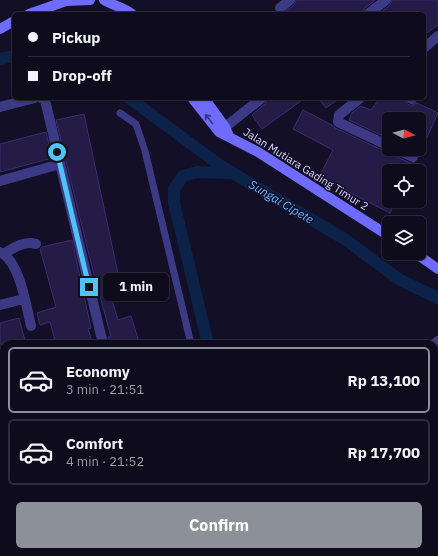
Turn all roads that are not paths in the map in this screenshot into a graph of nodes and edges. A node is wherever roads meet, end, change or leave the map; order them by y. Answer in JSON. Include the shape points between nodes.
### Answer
{"nodes":[{"id":1,"x":90,"y":0,"type":"edge"},
{"id":2,"x":104,"y":0,"type":"edge"},
{"id":3,"x":290,"y":0,"type":"edge"},
{"id":4,"x":386,"y":0,"type":"edge"},
{"id":5,"x":65,"y":1,"type":"edge"},
{"id":6,"x":280,"y":8,"type":"dead end"},
{"id":7,"x":116,"y":10,"type":"edge"},
{"id":8,"x":35,"y":12,"type":"edge"},
{"id":9,"x":129,"y":12,"type":"edge"},
{"id":10,"x":371,"y":12,"type":"edge"},
{"id":11,"x":12,"y":22,"type":"edge"},
{"id":12,"x":0,"y":28,"type":"edge"},
{"id":13,"x":438,"y":36,"type":"edge"},
{"id":14,"x":426,"y":46,"type":"edge"},
{"id":15,"x":28,"y":100,"type":"edge"},
{"id":16,"x":45,"y":100,"type":"edge"},
{"id":17,"x":194,"y":100,"type":"edge"},
{"id":18,"x":205,"y":100,"type":"edge"},
{"id":19,"x":260,"y":100,"type":"edge"},
{"id":20,"x":358,"y":100,"type":"edge"},
{"id":21,"x":0,"y":107,"type":"edge"},
{"id":22,"x":120,"y":113,"type":"dead end"},
{"id":23,"x":224,"y":131,"type":"junction"},
{"id":24,"x":382,"y":143,"type":"edge"},
{"id":25,"x":409,"y":156,"type":"edge"},
{"id":26,"x":413,"y":158,"type":"dead end"},
{"id":27,"x":60,"y":164,"type":"junction"},
{"id":28,"x":0,"y":181,"type":"edge"},
{"id":29,"x":382,"y":232,"type":"edge"},
{"id":30,"x":36,"y":244,"type":"dead end"},
{"id":31,"x":2,"y":253,"type":"edge"},
{"id":32,"x":425,"y":260,"type":"edge"},
{"id":33,"x":438,"y":269,"type":"edge"},
{"id":34,"x":24,"y":299,"type":"junction"},
{"id":35,"x":0,"y":305,"type":"edge"},
{"id":36,"x":31,"y":326,"type":"dead end"},
{"id":37,"x":102,"y":340,"type":"edge"},
{"id":38,"x":190,"y":340,"type":"edge"}],
"edges":[{"from":1,"to":5,"type":"street"},
{"from":2,"to":7,"type":"street"},
{"from":3,"to":6,"type":"street"},
{"from":4,"to":10,"type":"street"},
{"from":5,"to":8,"type":"street"},
{"from":7,"to":9,"type":"street","via":[[120,6]]},
{"from":11,"to":12,"type":"street"},
{"from":13,"to":14,"type":"street"},
{"from":15,"to":21,"type":"street"},
{"from":16,"to":27,"type":"street"},
{"from":23,"to":17,"type":"street","name":"Jalan Mutiara Gading Timur 2","one_way":true},
{"from":18,"to":23,"type":"street","name":"Jalan Mutiara Gading Timur 2"},
{"from":19,"to":23,"type":"street"},
{"from":20,"to":24,"type":"street","via":[[339,115],[338,122]]},
{"from":22,"to":38,"type":"lane","via":[[136,124],[145,151]]},
{"from":23,"to":29,"type":"street","name":"Jalan Mutiara Gading Timur 2"},
{"from":25,"to":26,"type":"street"},
{"from":27,"to":28,"type":"street"},
{"from":27,"to":37,"type":"street"},
{"from":30,"to":31,"type":"street","via":[[22,244]]},
{"from":31,"to":34,"type":"street","via":[[16,271]]},
{"from":32,"to":33,"type":"street"},
{"from":34,"to":35,"type":"street"},
{"from":34,"to":36,"type":"street"}]}
